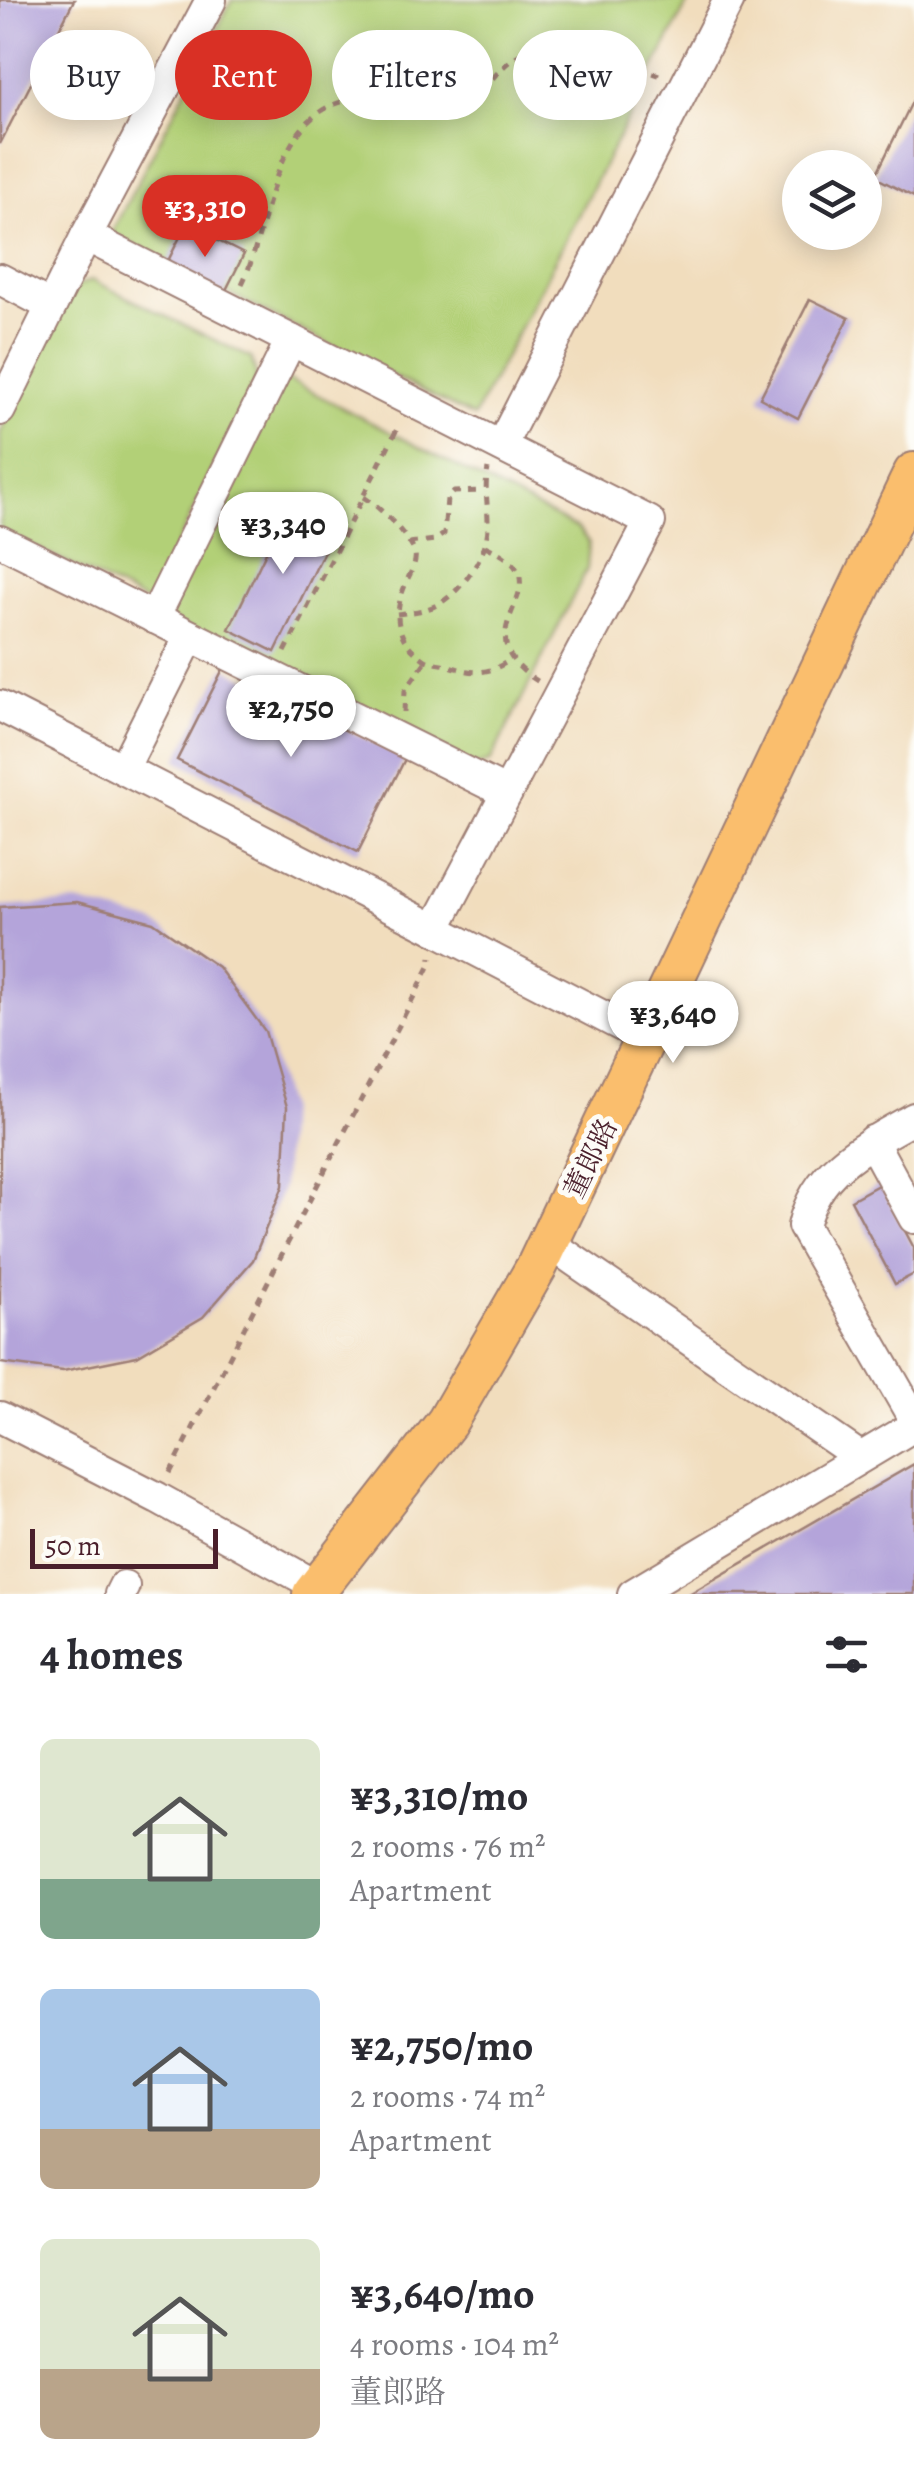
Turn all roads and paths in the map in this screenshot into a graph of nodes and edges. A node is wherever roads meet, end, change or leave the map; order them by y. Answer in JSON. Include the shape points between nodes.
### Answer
{"nodes":[{"id":1,"x":211,"y":0,"type":"edge"},
{"id":2,"x":729,"y":0,"type":"edge"},
{"id":3,"x":686,"y":84,"type":"junction"},
{"id":4,"x":86,"y":236,"type":"junction"},
{"id":5,"x":0,"y":280,"type":"edge"},
{"id":6,"x":51,"y":306,"type":"junction"},
{"id":7,"x":229,"y":309,"type":"junction"},
{"id":8,"x":291,"y":340,"type":"junction"},
{"id":9,"x":411,"y":401,"type":"junction"},
{"id":10,"x":0,"y":410,"type":"edge"},
{"id":11,"x":501,"y":446,"type":"junction"},
{"id":12,"x":914,"y":473,"type":"edge"},
{"id":13,"x":484,"y":491,"type":"junction"},
{"id":14,"x":363,"y":497,"type":"junction"},
{"id":15,"x":0,"y":541,"type":"edge"},
{"id":16,"x":409,"y":543,"type":"junction"},
{"id":17,"x":485,"y":546,"type":"junction"},
{"id":18,"x":397,"y":614,"type":"junction"},
{"id":19,"x":154,"y":618,"type":"junction"},
{"id":20,"x":190,"y":636,"type":"junction"},
{"id":21,"x":512,"y":659,"type":"junction"},
{"id":22,"x":426,"y":661,"type":"junction"},
{"id":23,"x":272,"y":677,"type":"junction"},
{"id":24,"x":559,"y":694,"type":"junction"},
{"id":25,"x":0,"y":706,"type":"edge"},
{"id":26,"x":394,"y":737,"type":"junction"},
{"id":27,"x":123,"y":770,"type":"junction"},
{"id":28,"x":507,"y":793,"type":"junction"},
{"id":29,"x":435,"y":929,"type":"junction"},
{"id":30,"x":647,"y":1040,"type":"junction"},
{"id":31,"x":914,"y":1118,"type":"edge"},
{"id":32,"x":872,"y":1142,"type":"junction"},
{"id":33,"x":914,"y":1218,"type":"edge"},
{"id":34,"x":548,"y":1244,"type":"junction"},
{"id":35,"x":0,"y":1417,"type":"edge"},
{"id":36,"x":914,"y":1422,"type":"edge"},
{"id":37,"x":860,"y":1456,"type":"junction"},
{"id":38,"x":158,"y":1498,"type":"junction"},
{"id":39,"x":315,"y":1590,"type":"edge"},
{"id":40,"x":633,"y":1594,"type":"edge"}],
"edges":[{"from":1,"to":4,"type":"lane"},
{"from":2,"to":3,"type":"lane"},
{"from":3,"to":7,"type":"path","via":[[625,64],[596,32],[553,50],[522,52],[461,110],[446,116],[377,99],[331,106],[290,144],[273,180],[252,264]]},
{"from":3,"to":11,"type":"lane"},
{"from":4,"to":6,"type":"lane"},
{"from":4,"to":7,"type":"lane"},
{"from":5,"to":6,"type":"lane"},
{"from":6,"to":10,"type":"lane"},
{"from":7,"to":8,"type":"lane"},
{"from":8,"to":9,"type":"lane"},
{"from":8,"to":19,"type":"lane"},
{"from":9,"to":11,"type":"lane"},
{"from":9,"to":14,"type":"path"},
{"from":11,"to":13,"type":"path"},
{"from":11,"to":24,"type":"lane","via":[[650,522]]},
{"from":12,"to":30,"type":"main road","name":"董郎路"},
{"from":13,"to":16,"type":"path","via":[[454,492],[447,499],[444,534]]},
{"from":13,"to":17,"type":"path"},
{"from":14,"to":16,"type":"path","via":[[378,504]]},
{"from":14,"to":23,"type":"path"},
{"from":15,"to":19,"type":"lane"},
{"from":16,"to":18,"type":"path","via":[[414,562]]},
{"from":17,"to":18,"type":"path","via":[[459,588],[440,604]]},
{"from":17,"to":21,"type":"path","via":[[520,572],[504,640]]},
{"from":18,"to":22,"type":"path","via":[[404,637]]},
{"from":19,"to":20,"type":"lane"},
{"from":20,"to":23,"type":"lane"},
{"from":20,"to":27,"type":"lane"},
{"from":21,"to":22,"type":"path","via":[[482,673]]},
{"from":21,"to":24,"type":"path"},
{"from":22,"to":26,"type":"path","via":[[405,690],[404,719]]},
{"from":23,"to":26,"type":"lane"},
{"from":24,"to":28,"type":"lane"},
{"from":25,"to":27,"type":"lane"},
{"from":26,"to":28,"type":"lane"},
{"from":27,"to":29,"type":"lane"},
{"from":28,"to":29,"type":"lane"},
{"from":29,"to":30,"type":"lane"},
{"from":29,"to":38,"type":"path","via":[[430,965]]},
{"from":30,"to":34,"type":"main road","name":"董郎路"},
{"from":31,"to":32,"type":"lane"},
{"from":32,"to":33,"type":"lane"},
{"from":32,"to":36,"type":"lane","via":[[821,1184],[803,1226]]},
{"from":34,"to":37,"type":"lane"},
{"from":34,"to":39,"type":"main road","name":"董郎路","via":[[447,1422]]},
{"from":35,"to":38,"type":"lane"},
{"from":36,"to":37,"type":"lane"},
{"from":37,"to":40,"type":"lane"},
{"from":38,"to":39,"type":"lane"}]}
